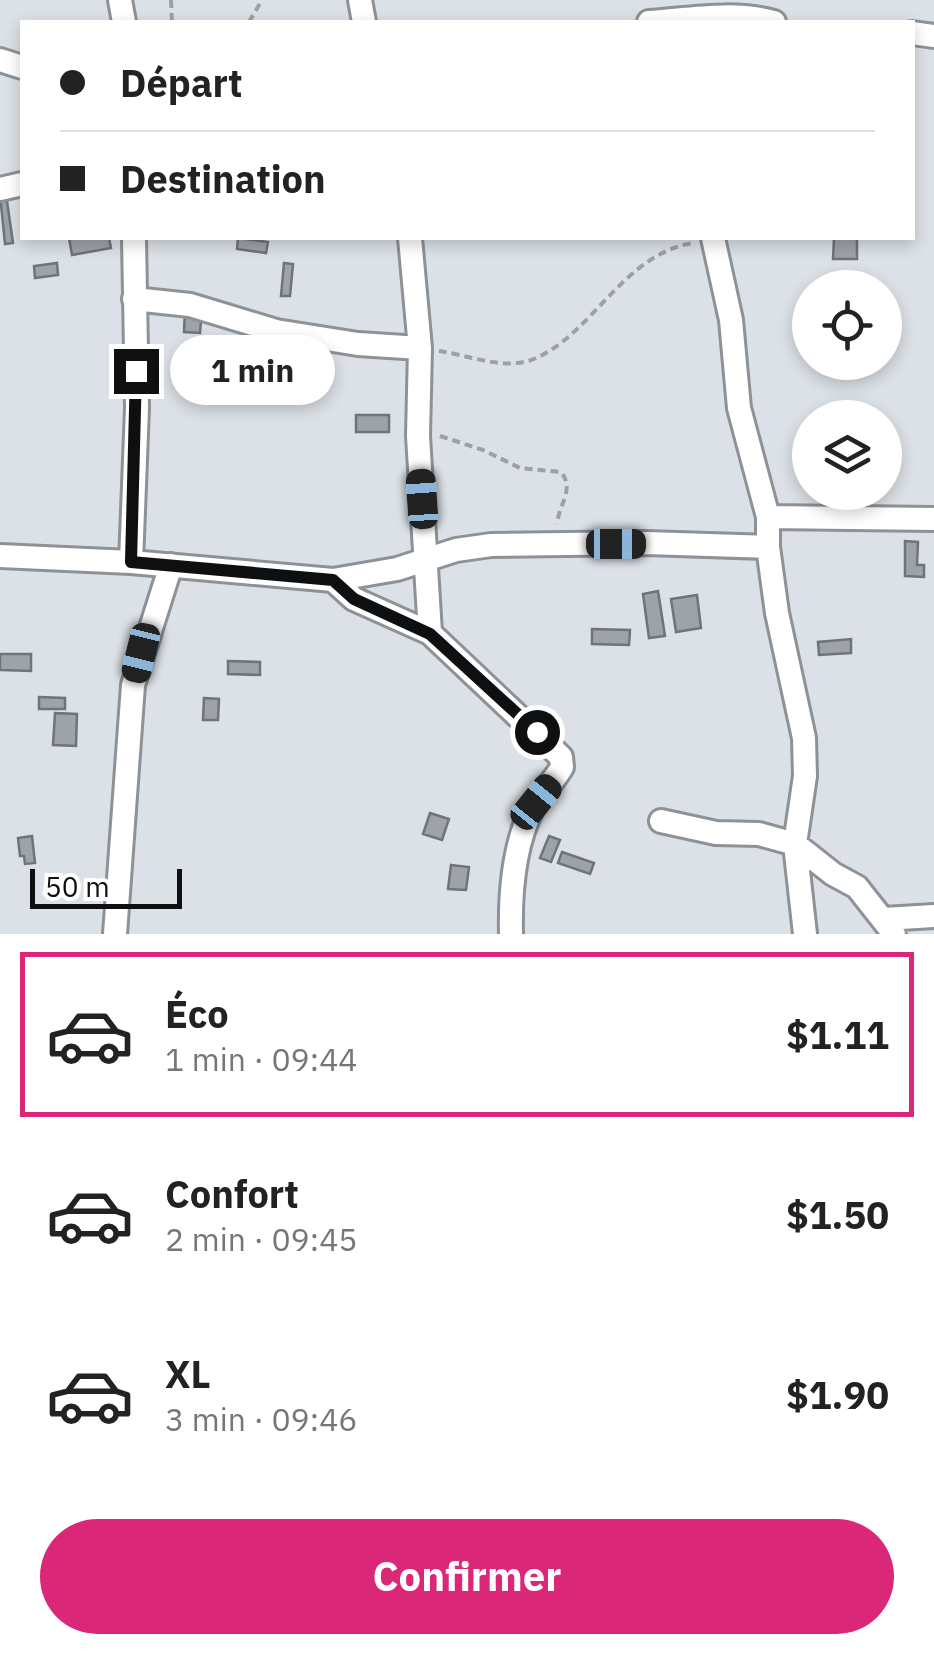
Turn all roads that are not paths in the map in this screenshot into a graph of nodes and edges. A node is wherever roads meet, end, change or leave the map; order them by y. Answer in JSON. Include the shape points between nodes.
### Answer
{"nodes":[{"id":1,"x":664,"y":16,"type":"edge"},
{"id":2,"x":766,"y":20,"type":"edge"},
{"id":3,"x":134,"y":240,"type":"edge"},
{"id":4,"x":410,"y":240,"type":"edge"},
{"id":5,"x":713,"y":240,"type":"edge"},
{"id":6,"x":134,"y":299,"type":"junction"},
{"id":7,"x":420,"y":348,"type":"junction"},
{"id":8,"x":768,"y":517,"type":"junction"},
{"id":9,"x":934,"y":520,"type":"edge"},
{"id":10,"x":768,"y":547,"type":"junction"},
{"id":11,"x":0,"y":556,"type":"edge"},
{"id":12,"x":131,"y":562,"type":"junction"},
{"id":13,"x":426,"y":562,"type":"junction"},
{"id":14,"x":170,"y":565,"type":"junction"},
{"id":15,"x":333,"y":580,"type":"junction"},
{"id":16,"x":430,"y":634,"type":"junction"},
{"id":17,"x":661,"y":821,"type":"dead end"},
{"id":18,"x":795,"y":844,"type":"junction"},
{"id":19,"x":934,"y":916,"type":"edge"},
{"id":20,"x":889,"y":927,"type":"edge"},
{"id":21,"x":115,"y":934,"type":"edge"},
{"id":22,"x":511,"y":934,"type":"edge"},
{"id":23,"x":805,"y":934,"type":"edge"}],
"edges":[{"from":1,"to":2,"type":"street"},
{"from":3,"to":6,"type":"street"},
{"from":4,"to":7,"type":"street"},
{"from":5,"to":8,"type":"street","via":[[731,320],[739,408]]},
{"from":6,"to":7,"type":"street","via":[[190,305],[276,331]]},
{"from":6,"to":12,"type":"street"},
{"from":7,"to":13,"type":"street"},
{"from":8,"to":9,"type":"street"},
{"from":8,"to":10,"type":"street"},
{"from":10,"to":13,"type":"street","via":[[474,547]]},
{"from":10,"to":18,"type":"street","via":[[804,738]]},
{"from":11,"to":12,"type":"street"},
{"from":12,"to":14,"type":"street"},
{"from":13,"to":15,"type":"street"},
{"from":13,"to":16,"type":"street"},
{"from":14,"to":15,"type":"street"},
{"from":14,"to":21,"type":"street","via":[[133,686]]},
{"from":15,"to":16,"type":"street","via":[[354,599]]},
{"from":16,"to":22,"type":"street","via":[[561,757],[562,767],[523,829]]},
{"from":17,"to":18,"type":"street"},
{"from":18,"to":20,"type":"street","via":[[857,887]]},
{"from":18,"to":23,"type":"street"},
{"from":19,"to":20,"type":"street"}]}
